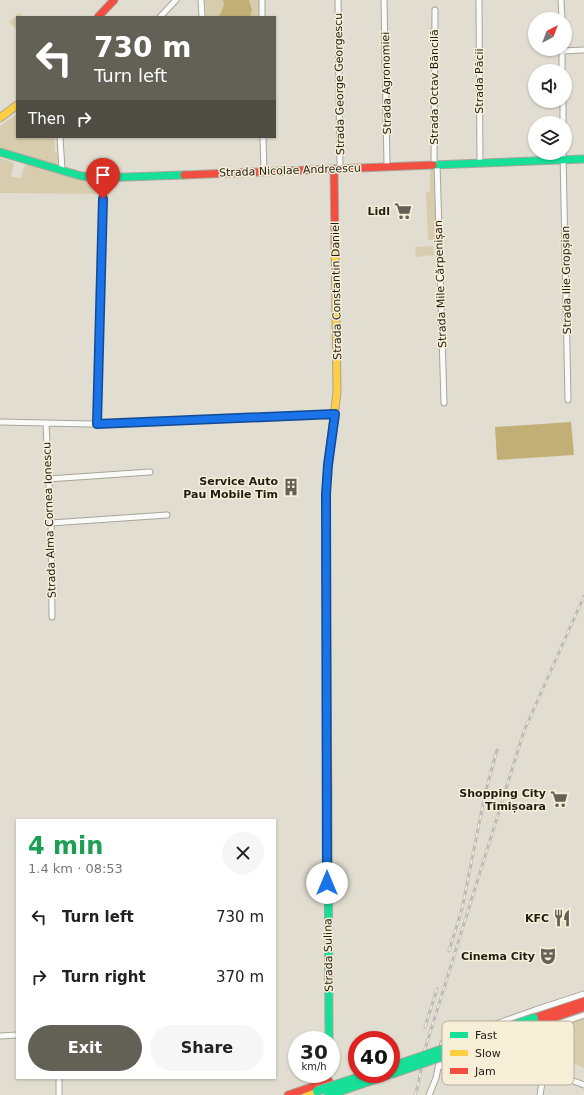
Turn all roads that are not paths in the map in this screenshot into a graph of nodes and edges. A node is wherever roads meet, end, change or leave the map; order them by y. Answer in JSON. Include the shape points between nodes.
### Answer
{"nodes":[{"id":1,"x":114,"y":0,"type":"edge"},
{"id":2,"x":176,"y":0,"type":"edge"},
{"id":3,"x":201,"y":0,"type":"edge"},
{"id":4,"x":262,"y":0,"type":"edge"},
{"id":5,"x":338,"y":0,"type":"edge"},
{"id":6,"x":384,"y":0,"type":"edge"},
{"id":7,"x":479,"y":0,"type":"edge"},
{"id":8,"x":562,"y":0,"type":"edge"},
{"id":9,"x":435,"y":10,"type":"dead end"},
{"id":10,"x":562,"y":12,"type":"edge"},
{"id":11,"x":99,"y":16,"type":"edge"},
{"id":12,"x":161,"y":16,"type":"edge"},
{"id":13,"x":202,"y":16,"type":"edge"},
{"id":14,"x":262,"y":16,"type":"edge"},
{"id":15,"x":572,"y":50,"type":"edge"},
{"id":16,"x":584,"y":50,"type":"edge"},
{"id":17,"x":16,"y":106,"type":"edge"},
{"id":18,"x":0,"y":118,"type":"edge"},
{"id":19,"x":60,"y":138,"type":"edge"},
{"id":20,"x":263,"y":138,"type":"edge"},
{"id":21,"x":0,"y":152,"type":"edge"},
{"id":22,"x":572,"y":157,"type":"edge"},
{"id":23,"x":528,"y":159,"type":"edge"},
{"id":24,"x":584,"y":159,"type":"edge"},
{"id":25,"x":563,"y":160,"type":"edge"},
{"id":26,"x":480,"y":163,"type":"junction"},
{"id":27,"x":435,"y":164,"type":"junction"},
{"id":28,"x":386,"y":166,"type":"junction"},
{"id":29,"x":337,"y":169,"type":"junction"},
{"id":30,"x":62,"y":170,"type":"junction"},
{"id":31,"x":264,"y":170,"type":"junction"},
{"id":32,"x":104,"y":178,"type":"junction"},
{"id":33,"x":568,"y":400,"type":"dead end"},
{"id":34,"x":444,"y":403,"type":"dead end"},
{"id":35,"x":335,"y":414,"type":"junction"},
{"id":36,"x":0,"y":422,"type":"edge"},
{"id":37,"x":46,"y":424,"type":"junction"},
{"id":38,"x":97,"y":424,"type":"junction"},
{"id":39,"x":150,"y":472,"type":"dead end"},
{"id":40,"x":48,"y":480,"type":"junction"},
{"id":41,"x":167,"y":515,"type":"dead end"},
{"id":42,"x":51,"y":523,"type":"junction"},
{"id":43,"x":52,"y":617,"type":"dead end"},
{"id":44,"x":584,"y":994,"type":"edge"},
{"id":45,"x":584,"y":1002,"type":"edge"},
{"id":46,"x":584,"y":1007,"type":"edge"},
{"id":47,"x":584,"y":1015,"type":"edge"},
{"id":48,"x":505,"y":1021,"type":"edge"},
{"id":49,"x":535,"y":1021,"type":"joint"},
{"id":50,"x":567,"y":1021,"type":"edge"},
{"id":51,"x":329,"y":1031,"type":"edge"},
{"id":52,"x":16,"y":1035,"type":"edge"},
{"id":53,"x":0,"y":1036,"type":"edge"},
{"id":54,"x":442,"y":1049,"type":"edge"},
{"id":55,"x":442,"y":1051,"type":"edge"},
{"id":56,"x":442,"y":1055,"type":"edge"},
{"id":57,"x":400,"y":1064,"type":"edge"},
{"id":58,"x":442,"y":1066,"type":"edge"},
{"id":59,"x":439,"y":1067,"type":"junction"},
{"id":60,"x":400,"y":1071,"type":"edge"},
{"id":61,"x":59,"y":1079,"type":"edge"},
{"id":62,"x":348,"y":1081,"type":"edge"},
{"id":63,"x":574,"y":1081,"type":"edge"},
{"id":64,"x":317,"y":1083,"type":"edge"},
{"id":65,"x":329,"y":1083,"type":"edge"},
{"id":66,"x":364,"y":1083,"type":"edge"},
{"id":67,"x":542,"y":1085,"type":"edge"},
{"id":68,"x":584,"y":1085,"type":"edge"},
{"id":69,"x":59,"y":1095,"type":"edge"},
{"id":70,"x":288,"y":1095,"type":"edge"},
{"id":71,"x":306,"y":1095,"type":"edge"},
{"id":72,"x":328,"y":1095,"type":"edge"},
{"id":73,"x":429,"y":1095,"type":"edge"},
{"id":74,"x":540,"y":1095,"type":"edge"}],
"edges":[{"from":1,"to":11,"type":"main road"},
{"from":2,"to":12,"type":"street"},
{"from":3,"to":13,"type":"street"},
{"from":4,"to":14,"type":"street"},
{"from":5,"to":29,"type":"street","name":"Strada George Georgescu"},
{"from":6,"to":28,"type":"street","name":"Strada Agronomiei"},
{"from":7,"to":26,"type":"street","name":"Strada Păcii"},
{"from":8,"to":10,"type":"street"},
{"from":9,"to":27,"type":"street","name":"Strada Octav Băncilă"},
{"from":15,"to":16,"type":"street"},
{"from":17,"to":18,"type":"main road"},
{"from":19,"to":30,"type":"street"},
{"from":20,"to":31,"type":"street"},
{"from":21,"to":30,"type":"main road","name":"Strada Nicolae Andreescu"},
{"from":22,"to":24,"type":"main road","name":"Strada Nicolae Andreescu"},
{"from":23,"to":26,"type":"main road","name":"Strada Nicolae Andreescu"},
{"from":25,"to":33,"type":"street","name":"Strada Ilie Gropșian"},
{"from":26,"to":27,"type":"main road","name":"Strada Nicolae Andreescu"},
{"from":27,"to":28,"type":"main road","name":"Strada Nicolae Andreescu"},
{"from":27,"to":34,"type":"street","name":"Strada Mile Cărpenișan"},
{"from":28,"to":29,"type":"main road","name":"Strada Nicolae Andreescu"},
{"from":29,"to":31,"type":"main road","name":"Strada Nicolae Andreescu"},
{"from":29,"to":35,"type":"main road","name":"Strada Constantin Daniel"},
{"from":30,"to":32,"type":"main road","name":"Strada Nicolae Andreescu","via":[[81,176]]},
{"from":31,"to":32,"type":"main road","name":"Strada Nicolae Andreescu"},
{"from":32,"to":38,"type":"street"},
{"from":35,"to":38,"type":"street"},
{"from":35,"to":51,"type":"main road","name":"Strada Sulina","via":[[326,494]]},
{"from":36,"to":37,"type":"street"},
{"from":37,"to":38,"type":"street"},
{"from":37,"to":40,"type":"street","name":"Strada Alma Cornea Ionescu"},
{"from":39,"to":40,"type":"street"},
{"from":40,"to":42,"type":"street","name":"Strada Alma Cornea Ionescu"},
{"from":41,"to":42,"type":"street"},
{"from":42,"to":43,"type":"street","name":"Strada Alma Cornea Ionescu"},
{"from":44,"to":48,"type":"street"},
{"from":45,"to":49,"type":"main road"},
{"from":46,"to":49,"type":"main road"},
{"from":47,"to":50,"type":"street"},
{"from":52,"to":53,"type":"street"},
{"from":54,"to":59,"type":"street"},
{"from":55,"to":57,"type":"main road","bridge":true},
{"from":56,"to":60,"type":"main road","bridge":true},
{"from":58,"to":59,"type":"street"},
{"from":59,"to":73,"type":"street"},
{"from":61,"to":69,"type":"street"},
{"from":62,"to":71,"type":"main road","bridge":true},
{"from":63,"to":68,"type":"street"},
{"from":64,"to":70,"type":"main road"},
{"from":65,"to":72,"type":"main road"},
{"from":66,"to":72,"type":"main road","bridge":true},
{"from":67,"to":74,"type":"street"}]}
